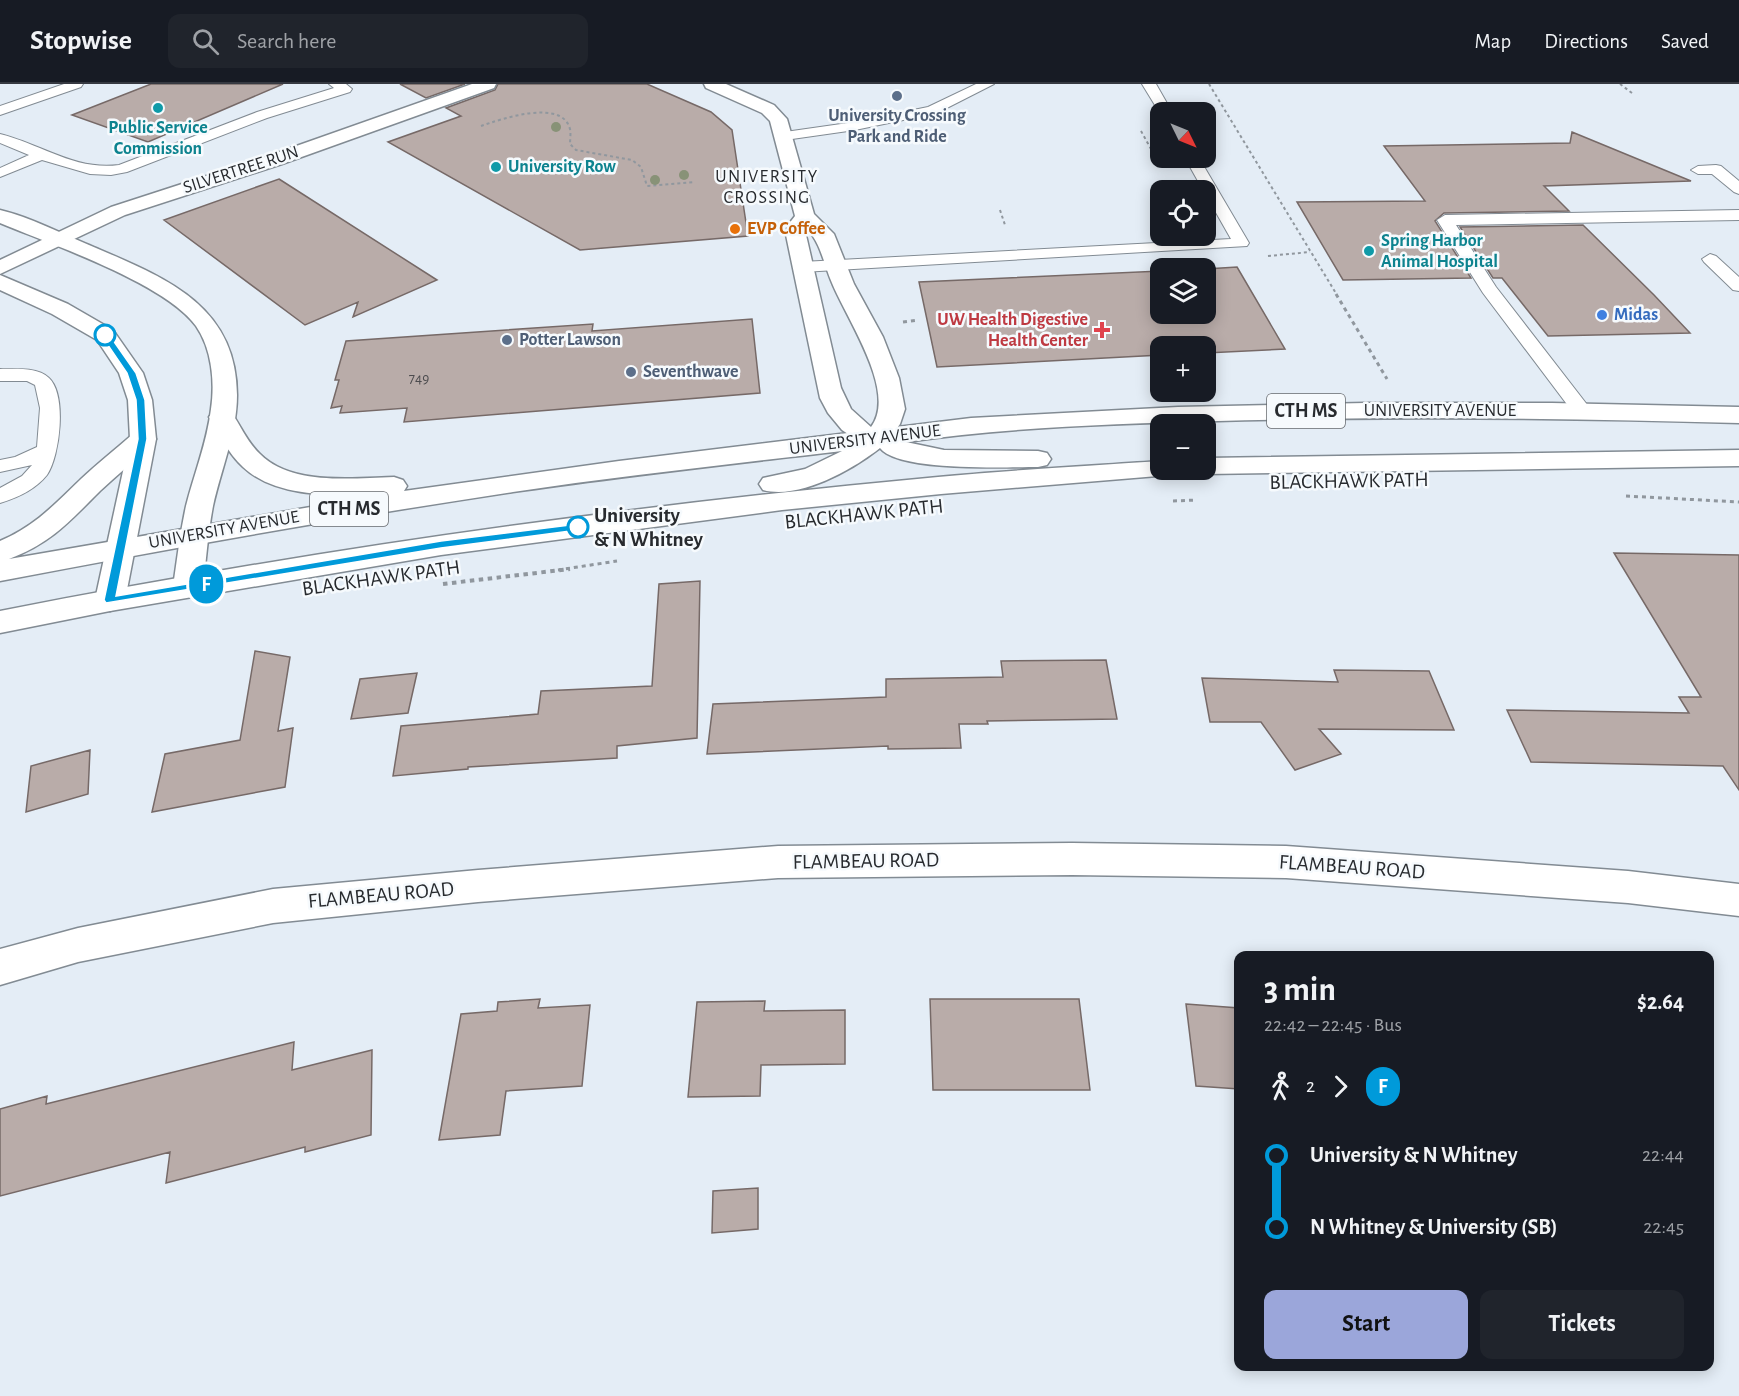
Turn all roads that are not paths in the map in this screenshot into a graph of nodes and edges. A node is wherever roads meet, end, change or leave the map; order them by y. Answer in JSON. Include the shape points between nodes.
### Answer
{"nodes":[{"id":1,"x":76,"y":84,"type":"edge"},
{"id":2,"x":336,"y":84,"type":"edge"},
{"id":3,"x":488,"y":84,"type":"edge"},
{"id":4,"x":712,"y":84,"type":"edge"},
{"id":5,"x":987,"y":84,"type":"edge"},
{"id":6,"x":1149,"y":84,"type":"edge"},
{"id":7,"x":1160,"y":102,"type":"edge"},
{"id":8,"x":0,"y":111,"type":"edge"},
{"id":9,"x":784,"y":136,"type":"junction"},
{"id":10,"x":0,"y":138,"type":"edge"},
{"id":11,"x":40,"y":155,"type":"junction"},
{"id":12,"x":1198,"y":168,"type":"edge"},
{"id":13,"x":1698,"y":170,"type":"dead end"},
{"id":14,"x":0,"y":173,"type":"edge"},
{"id":15,"x":1739,"y":189,"type":"edge"},
{"id":16,"x":1739,"y":215,"type":"edge"},
{"id":17,"x":0,"y":216,"type":"edge"},
{"id":18,"x":805,"y":216,"type":"junction"},
{"id":19,"x":55,"y":240,"type":"junction"},
{"id":20,"x":1739,"y":259,"type":"edge"},
{"id":21,"x":836,"y":264,"type":"junction"},
{"id":22,"x":802,"y":267,"type":"junction"},
{"id":23,"x":0,"y":268,"type":"edge"},
{"id":24,"x":0,"y":282,"type":"edge"},
{"id":25,"x":1739,"y":286,"type":"edge"},
{"id":26,"x":0,"y":375,"type":"edge"},
{"id":27,"x":1582,"y":411,"type":"junction"},
{"id":28,"x":1739,"y":415,"type":"edge"},
{"id":29,"x":222,"y":417,"type":"junction"},
{"id":30,"x":143,"y":439,"type":"junction"},
{"id":31,"x":875,"y":440,"type":"junction"},
{"id":32,"x":1377,"y":446,"type":"junction"},
{"id":33,"x":46,"y":451,"type":"junction"},
{"id":34,"x":1739,"y":458,"type":"edge"},
{"id":35,"x":1216,"y":465,"type":"edge"},
{"id":36,"x":0,"y":466,"type":"edge"},
{"id":37,"x":1150,"y":466,"type":"edge"},
{"id":38,"x":1150,"y":468,"type":"edge"},
{"id":39,"x":504,"y":484,"type":"junction"},
{"id":40,"x":0,"y":496,"type":"edge"},
{"id":41,"x":195,"y":535,"type":"junction"},
{"id":42,"x":441,"y":544,"type":"junction"},
{"id":43,"x":118,"y":549,"type":"junction"},
{"id":44,"x":0,"y":552,"type":"edge"},
{"id":45,"x":0,"y":571,"type":"edge"},
{"id":46,"x":188,"y":587,"type":"junction"},
{"id":47,"x":110,"y":600,"type":"junction"},
{"id":48,"x":0,"y":622,"type":"edge"},
{"id":49,"x":1739,"y":900,"type":"edge"},
{"id":50,"x":0,"y":967,"type":"edge"}],
"edges":[{"from":1,"to":8,"type":"lane"},
{"from":2,"to":11,"type":"lane","via":[[345,89],[262,115],[123,169],[91,172]]},
{"from":3,"to":19,"type":"main road","name":"SILVERTREE RUN","via":[[125,208]]},
{"from":4,"to":9,"type":"main road","via":[[768,109],[778,119]]},
{"from":5,"to":9,"type":"lane","via":[[932,110]]},
{"from":6,"to":7,"type":"lane"},
{"from":9,"to":18,"type":"main road"},
{"from":10,"to":11,"type":"lane"},
{"from":11,"to":14,"type":"lane"},
{"from":12,"to":21,"type":"lane","via":[[1241,243]]},
{"from":13,"to":15,"type":"lane","via":[[1716,169]]},
{"from":16,"to":27,"type":"lane","via":[[1445,220],[1489,289]]},
{"from":17,"to":19,"type":"main road"},
{"from":18,"to":21,"type":"main road","via":[[822,231]]},
{"from":18,"to":22,"type":"main road","via":[[795,231]]},
{"from":19,"to":23,"type":"main road","name":"SILVERTREE RUN"},
{"from":19,"to":29,"type":"main road","via":[[158,283],[185,300],[209,326],[222,353]]},
{"from":20,"to":25,"type":"lane","via":[[1710,259]]},
{"from":21,"to":22,"type":"lane"},
{"from":21,"to":31,"type":"main road","via":[[871,337],[893,398],[892,414]]},
{"from":22,"to":31,"type":"main road","via":[[835,405],[847,422]]},
{"from":24,"to":30,"type":"main road","via":[[105,335],[131,373],[140,400]]},
{"from":26,"to":33,"type":"lane","via":[[34,377],[48,386]]},
{"from":27,"to":28,"type":"main road","name":"UNIVERSITY AVENUE","number":"CTH MS"},
{"from":27,"to":31,"type":"main road","name":"UNIVERSITY AVENUE","number":"CTH MS","via":[[1289,412],[987,425]]},
{"from":27,"to":32,"type":"main road","via":[[1551,419],[1483,426],[1407,424],[1389,429]]},
{"from":29,"to":39,"type":"main road","via":[[254,464],[282,478],[348,486]]},
{"from":29,"to":41,"type":"main road"},
{"from":30,"to":43,"type":"main road"},
{"from":30,"to":44,"type":"main road","via":[[54,522]]},
{"from":31,"to":37,"type":"main road","via":[[907,453]]},
{"from":31,"to":39,"type":"main road","name":"UNIVERSITY AVENUE","number":"CTH MS","via":[[687,459]]},
{"from":31,"to":42,"type":"main road","via":[[829,472],[778,483],[526,515]]},
{"from":32,"to":34,"type":"main road"},
{"from":32,"to":35,"type":"main road"},
{"from":33,"to":36,"type":"lane","via":[[19,463]]},
{"from":33,"to":40,"type":"lane","via":[[35,474]]},
{"from":38,"to":42,"type":"main road","number":"CTH MS","via":[[782,501]]},
{"from":39,"to":41,"type":"main road","name":"UNIVERSITY AVENUE","number":"CTH MS"},
{"from":41,"to":43,"type":"main road","name":"UNIVERSITY AVENUE","number":"CTH MS"},
{"from":41,"to":46,"type":"main road"},
{"from":42,"to":46,"type":"main road","number":"CTH MS"},
{"from":43,"to":45,"type":"main road","name":"UNIVERSITY AVENUE","number":"CTH MS"},
{"from":43,"to":47,"type":"main road"},
{"from":46,"to":47,"type":"main road","number":"CTH MS"},
{"from":47,"to":48,"type":"main road","number":"CTH MS"},
{"from":49,"to":50,"type":"main road","name":"FLAMBEAU ROAD","via":[[1628,887],[1286,862],[778,862],[273,906],[78,945]]}]}
